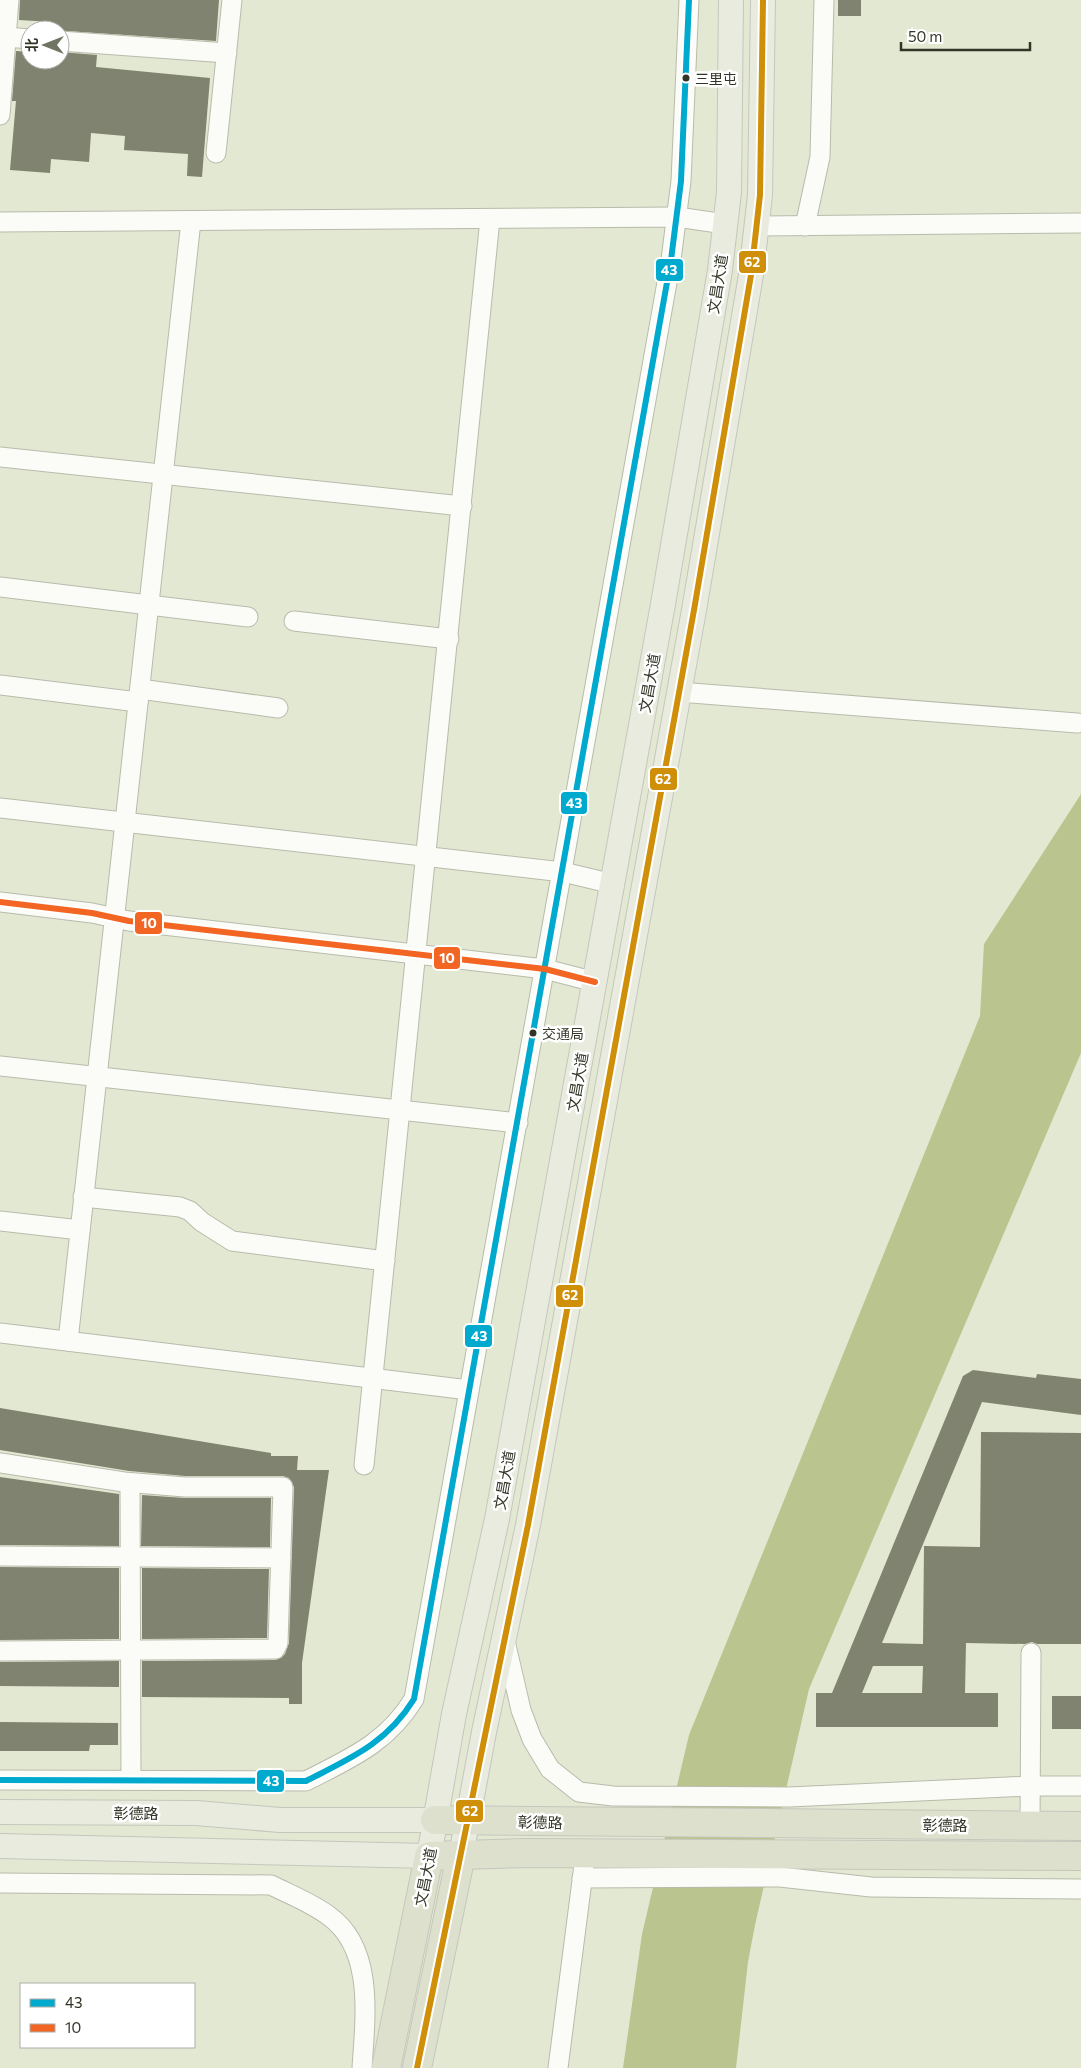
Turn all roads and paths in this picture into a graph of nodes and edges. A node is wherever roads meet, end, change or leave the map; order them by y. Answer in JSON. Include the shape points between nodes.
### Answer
{"nodes":[{"id":1,"x":10,"y":0,"type":"edge"},
{"id":2,"x":232,"y":0,"type":"edge"},
{"id":3,"x":689,"y":0,"type":"edge"},
{"id":4,"x":731,"y":0,"type":"edge"},
{"id":5,"x":763,"y":0,"type":"edge"},
{"id":6,"x":824,"y":0,"type":"edge"},
{"id":7,"x":6,"y":37,"type":"junction"},
{"id":8,"x":20,"y":38,"type":"edge"},
{"id":9,"x":70,"y":42,"type":"edge"},
{"id":10,"x":227,"y":53,"type":"junction"},
{"id":11,"x":0,"y":115,"type":"edge"},
{"id":12,"x":216,"y":153,"type":"dead end"},
{"id":13,"x":677,"y":217,"type":"junction"},
{"id":14,"x":490,"y":219,"type":"junction"},
{"id":15,"x":191,"y":221,"type":"junction"},
{"id":16,"x":0,"y":222,"type":"edge"},
{"id":17,"x":1081,"y":223,"type":"edge"},
{"id":18,"x":726,"y":224,"type":"junction"},
{"id":19,"x":757,"y":226,"type":"junction"},
{"id":20,"x":806,"y":226,"type":"junction"},
{"id":21,"x":0,"y":457,"type":"edge"},
{"id":22,"x":163,"y":474,"type":"junction"},
{"id":23,"x":462,"y":506,"type":"junction"},
{"id":24,"x":0,"y":587,"type":"edge"},
{"id":25,"x":149,"y":605,"type":"junction"},
{"id":26,"x":248,"y":617,"type":"dead end"},
{"id":27,"x":294,"y":621,"type":"dead end"},
{"id":28,"x":449,"y":639,"type":"junction"},
{"id":29,"x":0,"y":685,"type":"edge"},
{"id":30,"x":679,"y":692,"type":"junction"},
{"id":31,"x":139,"y":695,"type":"junction"},
{"id":32,"x":278,"y":708,"type":"dead end"},
{"id":33,"x":1077,"y":723,"type":"dead end"},
{"id":34,"x":0,"y":808,"type":"edge"},
{"id":35,"x":125,"y":822,"type":"junction"},
{"id":36,"x":427,"y":857,"type":"junction"},
{"id":37,"x":563,"y":872,"type":"junction"},
{"id":38,"x":613,"y":884,"type":"junction"},
{"id":39,"x":0,"y":902,"type":"edge"},
{"id":40,"x":114,"y":918,"type":"junction"},
{"id":41,"x":417,"y":955,"type":"junction"},
{"id":42,"x":546,"y":970,"type":"junction"},
{"id":43,"x":595,"y":982,"type":"junction"},
{"id":44,"x":0,"y":1066,"type":"edge"},
{"id":45,"x":97,"y":1077,"type":"junction"},
{"id":46,"x":401,"y":1110,"type":"junction"},
{"id":47,"x":518,"y":1123,"type":"junction"},
{"id":48,"x":83,"y":1197,"type":"junction"},
{"id":49,"x":0,"y":1221,"type":"edge"},
{"id":50,"x":80,"y":1230,"type":"junction"},
{"id":51,"x":385,"y":1261,"type":"junction"},
{"id":52,"x":0,"y":1333,"type":"edge"},
{"id":53,"x":68,"y":1341,"type":"junction"},
{"id":54,"x":373,"y":1378,"type":"junction"},
{"id":55,"x":469,"y":1390,"type":"junction"},
{"id":56,"x":0,"y":1463,"type":"edge"},
{"id":57,"x":364,"y":1465,"type":"dead end"},
{"id":58,"x":130,"y":1483,"type":"junction"},
{"id":59,"x":0,"y":1556,"type":"edge"},
{"id":60,"x":130,"y":1557,"type":"junction"},
{"id":61,"x":281,"y":1558,"type":"junction"},
{"id":62,"x":504,"y":1639,"type":"junction"},
{"id":63,"x":130,"y":1650,"type":"junction"},
{"id":64,"x":0,"y":1651,"type":"edge"},
{"id":65,"x":1032,"y":1653,"type":"dead end"},
{"id":66,"x":0,"y":1780,"type":"edge"},
{"id":67,"x":131,"y":1780,"type":"junction"},
{"id":68,"x":1031,"y":1786,"type":"junction"},
{"id":69,"x":1081,"y":1786,"type":"edge"},
{"id":70,"x":0,"y":1812,"type":"edge"},
{"id":71,"x":436,"y":1820,"type":"junction"},
{"id":72,"x":468,"y":1821,"type":"junction"},
{"id":73,"x":1030,"y":1826,"type":"junction"},
{"id":74,"x":1081,"y":1826,"type":"edge"},
{"id":75,"x":0,"y":1846,"type":"edge"},
{"id":76,"x":462,"y":1855,"type":"junction"},
{"id":77,"x":429,"y":1856,"type":"junction"},
{"id":78,"x":1081,"y":1856,"type":"edge"},
{"id":79,"x":584,"y":1866,"type":"junction"},
{"id":80,"x":783,"y":1866,"type":"junction"},
{"id":81,"x":0,"y":1883,"type":"edge"},
{"id":82,"x":1081,"y":1889,"type":"edge"},
{"id":83,"x":362,"y":2068,"type":"edge"},
{"id":84,"x":386,"y":2068,"type":"edge"},
{"id":85,"x":417,"y":2068,"type":"edge"},
{"id":86,"x":558,"y":2068,"type":"edge"}],
"edges":[{"from":1,"to":7,"type":"street"},
{"from":2,"to":10,"type":"street"},
{"from":3,"to":13,"type":"street","via":[[682,181]]},
{"from":4,"to":18,"type":"main road","name":"文昌大道"},
{"from":5,"to":19,"type":"main road","name":"文昌大道","via":[[762,150]]},
{"from":6,"to":20,"type":"street","via":[[820,158]]},
{"from":7,"to":8,"type":"street"},
{"from":7,"to":11,"type":"street"},
{"from":9,"to":10,"type":"street"},
{"from":10,"to":12,"type":"street"},
{"from":13,"to":14,"type":"street"},
{"from":13,"to":18,"type":"street"},
{"from":13,"to":37,"type":"street"},
{"from":14,"to":15,"type":"street"},
{"from":14,"to":23,"type":"street"},
{"from":15,"to":16,"type":"street"},
{"from":15,"to":22,"type":"street"},
{"from":17,"to":20,"type":"street"},
{"from":18,"to":38,"type":"main road","name":"文昌大道"},
{"from":19,"to":20,"type":"street"},
{"from":19,"to":30,"type":"main road","name":"文昌大道"},
{"from":21,"to":22,"type":"street"},
{"from":22,"to":23,"type":"street"},
{"from":22,"to":25,"type":"street"},
{"from":23,"to":28,"type":"street"},
{"from":24,"to":25,"type":"street"},
{"from":25,"to":26,"type":"street"},
{"from":25,"to":31,"type":"street"},
{"from":27,"to":28,"type":"street"},
{"from":28,"to":36,"type":"street"},
{"from":29,"to":31,"type":"street"},
{"from":30,"to":33,"type":"street"},
{"from":30,"to":62,"type":"main road","name":"文昌大道","via":[[528,1525]]},
{"from":31,"to":32,"type":"street"},
{"from":31,"to":35,"type":"street"},
{"from":34,"to":35,"type":"street"},
{"from":35,"to":36,"type":"street"},
{"from":35,"to":40,"type":"street"},
{"from":36,"to":37,"type":"street"},
{"from":36,"to":41,"type":"street"},
{"from":37,"to":38,"type":"street"},
{"from":37,"to":42,"type":"street"},
{"from":38,"to":43,"type":"main road","name":"文昌大道"},
{"from":39,"to":40,"type":"street"},
{"from":40,"to":41,"type":"street"},
{"from":40,"to":45,"type":"street"},
{"from":41,"to":42,"type":"street"},
{"from":41,"to":46,"type":"street"},
{"from":42,"to":43,"type":"street"},
{"from":42,"to":47,"type":"street"},
{"from":43,"to":71,"type":"main road","name":"文昌大道","via":[[497,1519],[454,1714]]},
{"from":44,"to":45,"type":"street"},
{"from":45,"to":46,"type":"street"},
{"from":45,"to":48,"type":"street"},
{"from":46,"to":47,"type":"street"},
{"from":46,"to":51,"type":"street"},
{"from":47,"to":55,"type":"street"},
{"from":48,"to":50,"type":"street"},
{"from":48,"to":51,"type":"street","via":[[180,1206],[232,1241]]},
{"from":49,"to":50,"type":"street"},
{"from":50,"to":53,"type":"street"},
{"from":51,"to":54,"type":"street"},
{"from":52,"to":53,"type":"street"},
{"from":53,"to":54,"type":"street"},
{"from":54,"to":55,"type":"street"},
{"from":54,"to":57,"type":"street"},
{"from":55,"to":67,"type":"street","via":[[414,1699],[403,1717],[384,1737],[306,1781]]},
{"from":56,"to":58,"type":"street"},
{"from":58,"to":60,"type":"street"},
{"from":58,"to":61,"type":"street","via":[[185,1487],[283,1487]]},
{"from":59,"to":60,"type":"street"},
{"from":60,"to":61,"type":"street"},
{"from":60,"to":63,"type":"street"},
{"from":61,"to":63,"type":"street","via":[[278,1643],[275,1649]]},
{"from":62,"to":68,"type":"street","via":[[521,1710],[532,1739],[550,1768],[579,1792],[621,1796],[789,1797]]},
{"from":62,"to":72,"type":"main road","name":"文昌大道"},
{"from":63,"to":64,"type":"street"},
{"from":63,"to":67,"type":"street"},
{"from":65,"to":68,"type":"street"},
{"from":66,"to":67,"type":"street"},
{"from":68,"to":69,"type":"street"},
{"from":68,"to":73,"type":"street"},
{"from":70,"to":71,"type":"main road","name":"彰德路","via":[[196,1813],[280,1820]]},
{"from":71,"to":72,"type":"highway","name":"彰德路"},
{"from":71,"to":77,"type":"main road","name":"文昌大道"},
{"from":72,"to":73,"type":"highway","name":"彰德路"},
{"from":72,"to":76,"type":"main road","name":"文昌大道"},
{"from":73,"to":74,"type":"highway","name":"彰德路"},
{"from":75,"to":77,"type":"main road","name":"彰德路"},
{"from":76,"to":77,"type":"highway","name":"彰德路"},
{"from":76,"to":79,"type":"highway","name":"彰德路","via":[[525,1853]]},
{"from":76,"to":85,"type":"highway","name":"文昌大道"},
{"from":77,"to":84,"type":"highway","name":"文昌大道"},
{"from":78,"to":80,"type":"highway","name":"彰德路"},
{"from":79,"to":80,"type":"highway","name":"彰德路"},
{"from":79,"to":86,"type":"street"},
{"from":80,"to":82,"type":"street","via":[[872,1887]]},
{"from":81,"to":83,"type":"street","via":[[271,1885],[305,1901],[331,1917],[352,1940],[362,1973],[365,2015]]}]}
